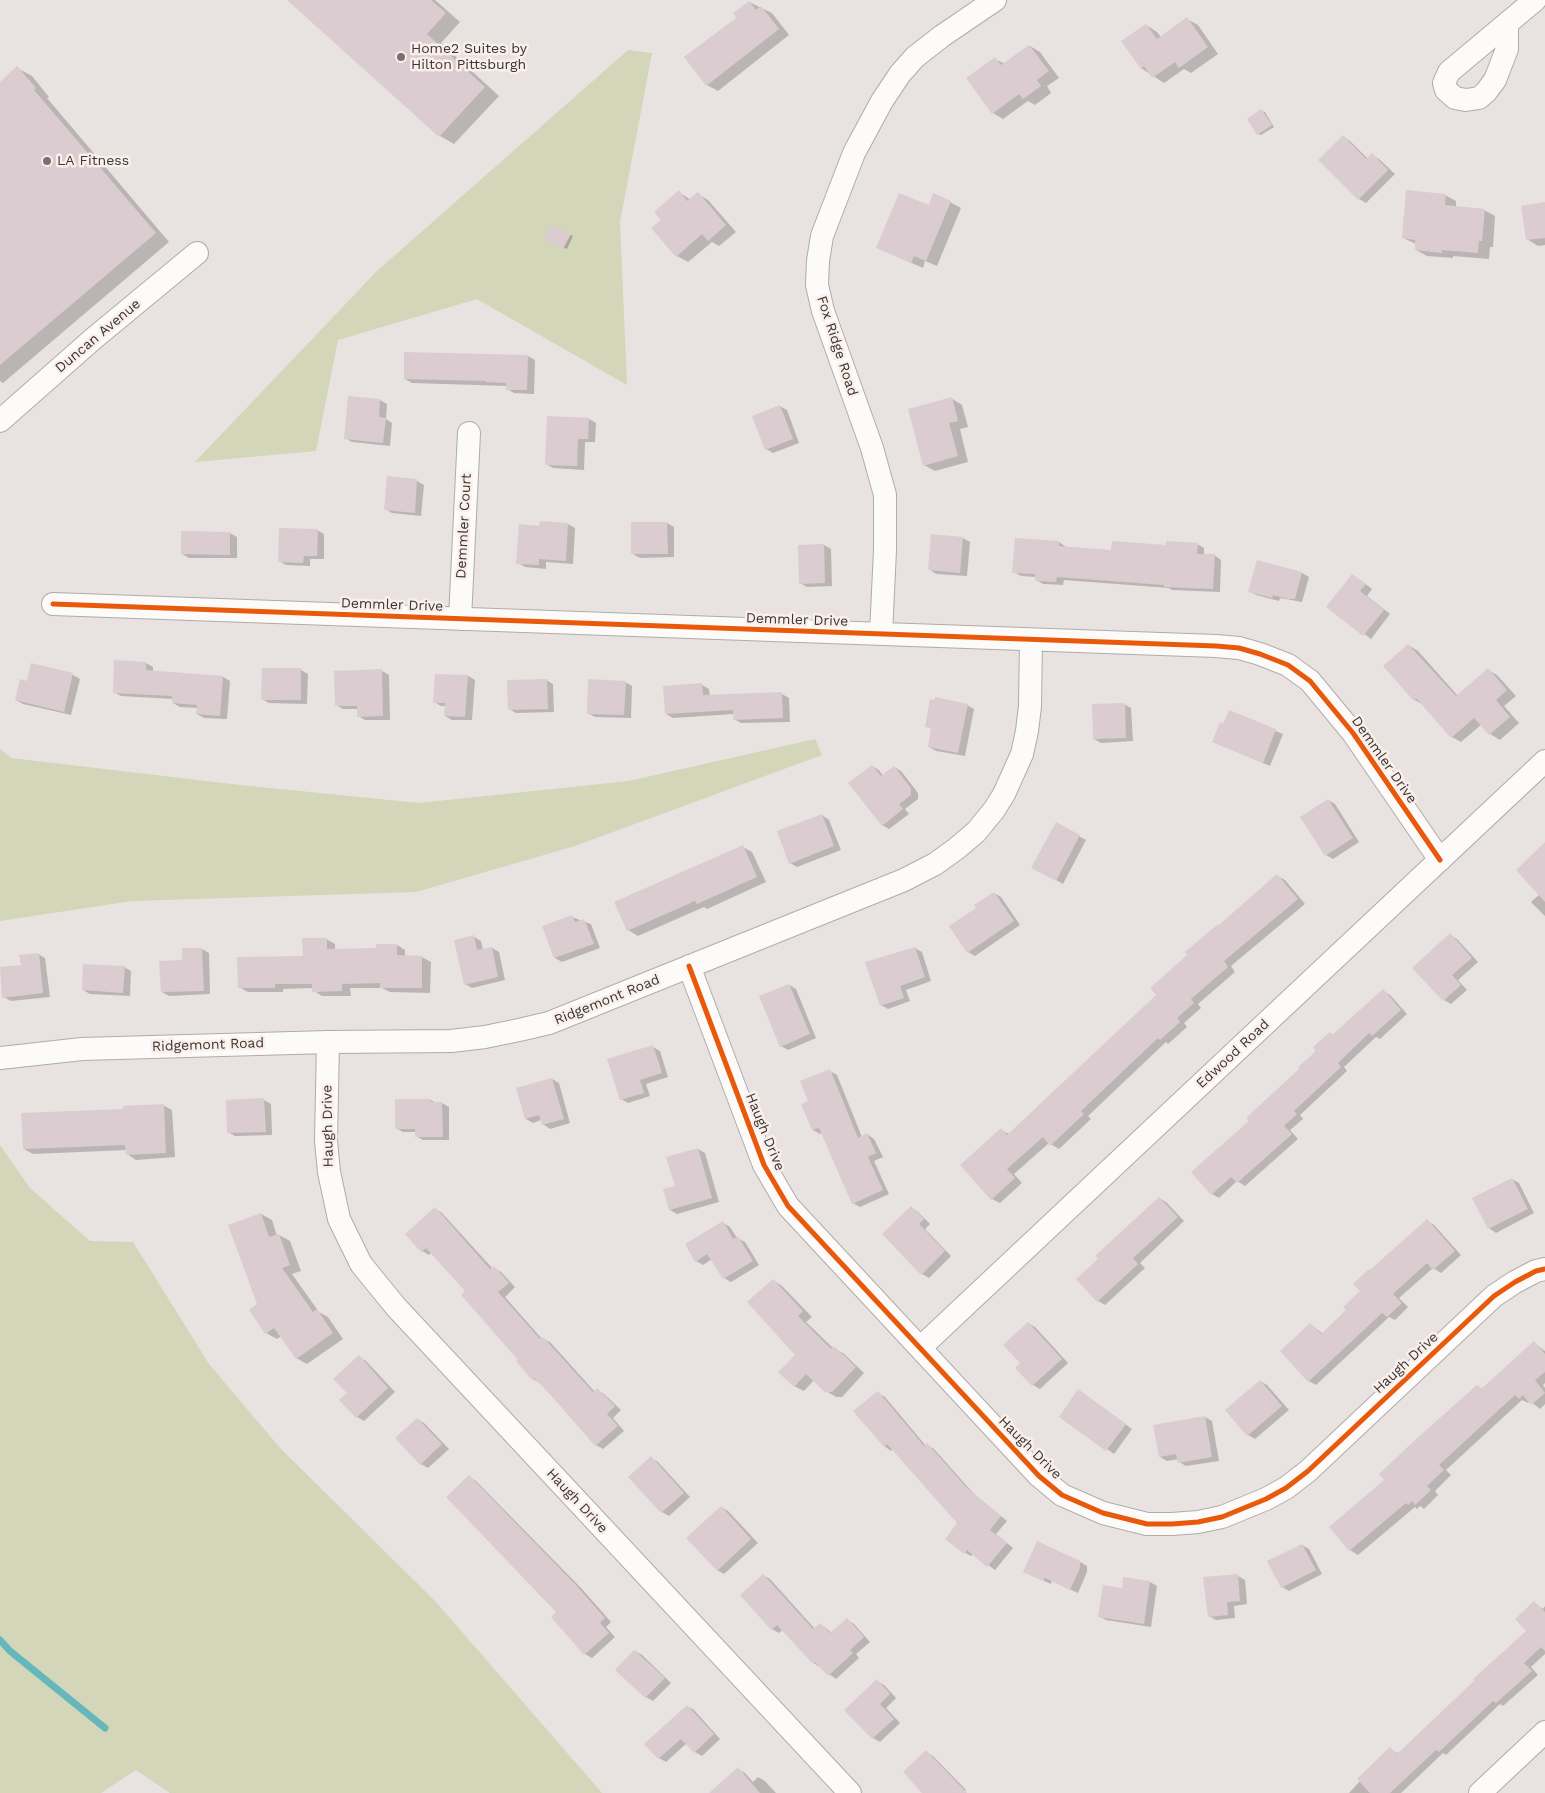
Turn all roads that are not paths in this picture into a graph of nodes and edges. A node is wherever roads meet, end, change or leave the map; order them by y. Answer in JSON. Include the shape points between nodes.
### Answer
{"nodes":[{"id":1,"x":995,"y":0,"type":"edge"},
{"id":2,"x":1535,"y":0,"type":"edge"},
{"id":3,"x":1507,"y":24,"type":"dead end"},
{"id":4,"x":197,"y":253,"type":"dead end"},
{"id":5,"x":0,"y":421,"type":"edge"},
{"id":6,"x":469,"y":433,"type":"dead end"},
{"id":7,"x":53,"y":604,"type":"dead end"},
{"id":8,"x":460,"y":619,"type":"junction"},
{"id":9,"x":881,"y":634,"type":"junction"},
{"id":10,"x":1032,"y":640,"type":"junction"},
{"id":11,"x":1544,"y":764,"type":"edge"},
{"id":12,"x":1440,"y":860,"type":"junction"},
{"id":13,"x":689,"y":966,"type":"junction"},
{"id":14,"x":328,"y":1042,"type":"junction"},
{"id":15,"x":0,"y":1058,"type":"edge"},
{"id":16,"x":1545,"y":1269,"type":"edge"},
{"id":17,"x":920,"y":1348,"type":"junction"},
{"id":18,"x":1545,"y":1732,"type":"edge"},
{"id":19,"x":850,"y":1793,"type":"edge"},
{"id":20,"x":1480,"y":1793,"type":"edge"}],
"edges":[{"from":1,"to":9,"type":"street","name":"Fox Ridge Road","via":[[915,57],[900,74],[854,153],[822,236],[817,285],[823,312],[872,448],[885,495]]},
{"from":2,"to":3,"type":"street"},
{"from":4,"to":5,"type":"street","name":"Duncan Avenue"},
{"from":6,"to":8,"type":"street","name":"Demmler Court"},
{"from":7,"to":8,"type":"street","name":"Demmler Drive"},
{"from":8,"to":9,"type":"street","name":"Demmler Drive"},
{"from":9,"to":10,"type":"street","name":"Demmler Drive"},
{"from":10,"to":12,"type":"street","name":"Demmler Drive","via":[[1239,648],[1288,664],[1310,681],[1353,733]]},
{"from":10,"to":13,"type":"street","name":"Ridgemont Road","via":[[1030,706],[1022,754],[994,810],[976,832],[935,864],[904,880]]},
{"from":11,"to":12,"type":"street","name":"Edwood Road"},
{"from":12,"to":17,"type":"street","name":"Edwood Road"},
{"from":13,"to":14,"type":"street","name":"Ridgemont Road","via":[[549,1023],[519,1030],[451,1041]]},
{"from":13,"to":17,"type":"street","name":"Haugh Drive","via":[[764,1165],[788,1206]]},
{"from":14,"to":15,"type":"street","name":"Ridgemont Road","via":[[82,1049]]},
{"from":14,"to":19,"type":"street","name":"Haugh Drive","via":[[326,1141],[329,1172],[339,1219],[360,1264],[396,1307]]},
{"from":16,"to":17,"type":"street","name":"Haugh Drive","via":[[1515,1282],[1494,1296],[1286,1488],[1244,1509],[1198,1522],[1147,1524],[1103,1512],[1062,1495],[1039,1476]]},
{"from":18,"to":20,"type":"street"}]}
